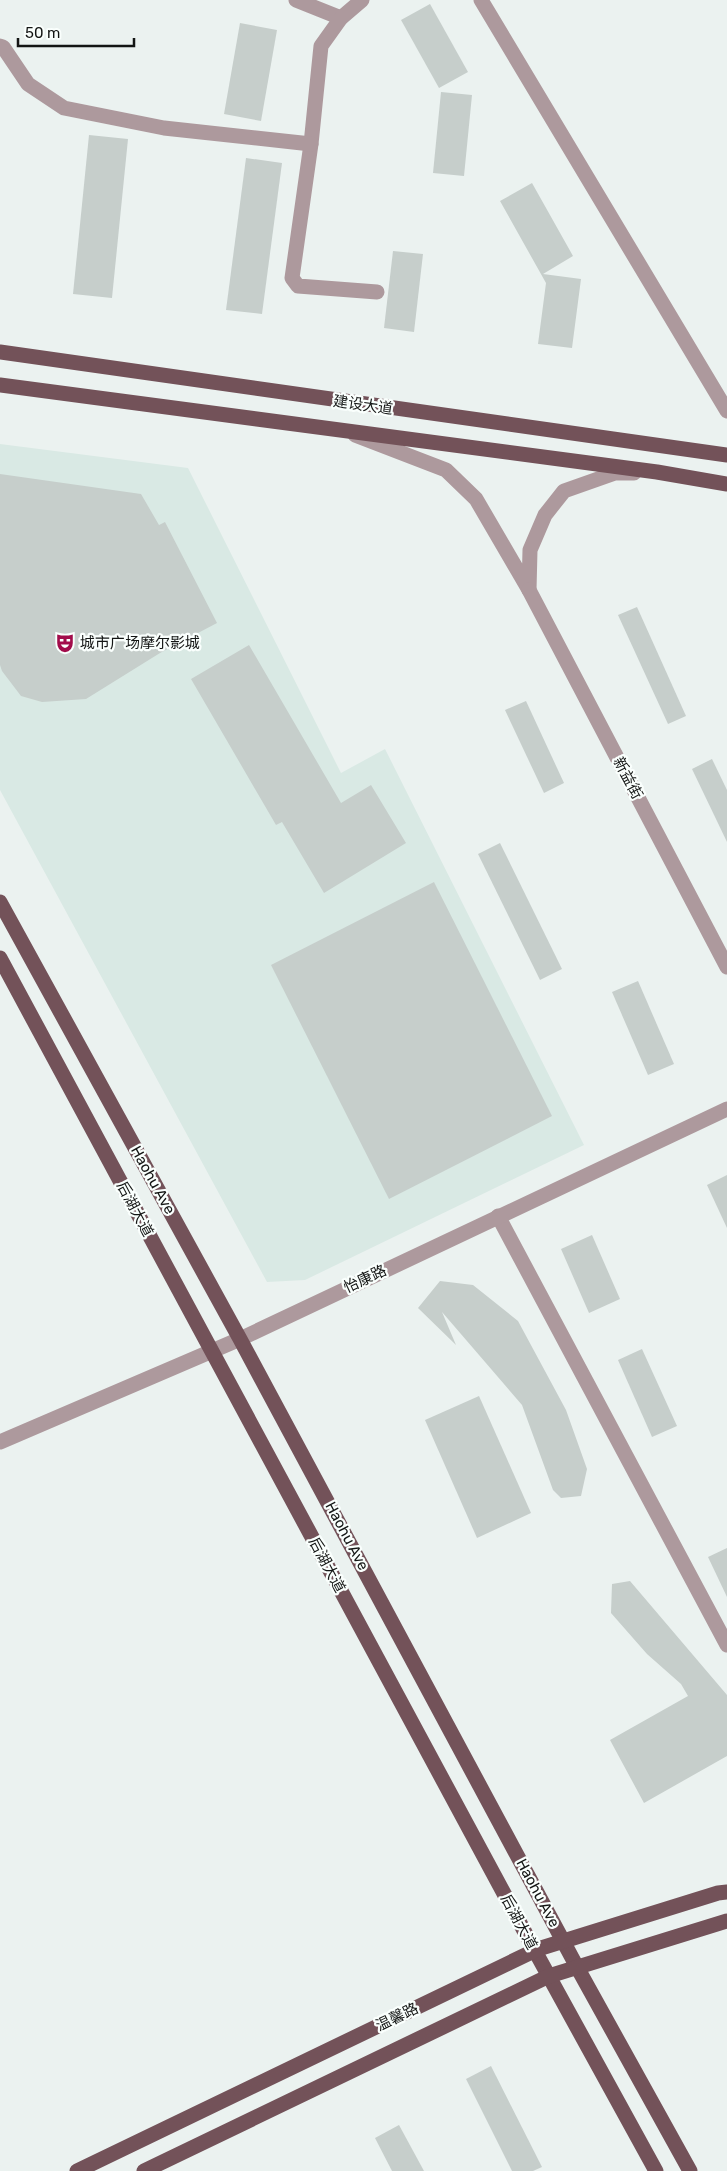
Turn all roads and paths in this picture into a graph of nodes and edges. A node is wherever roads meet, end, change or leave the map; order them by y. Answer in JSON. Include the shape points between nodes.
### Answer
{"nodes":[{"id":1,"x":296,"y":0,"type":"edge"},
{"id":2,"x":362,"y":0,"type":"edge"},
{"id":3,"x":482,"y":0,"type":"edge"},
{"id":4,"x":341,"y":18,"type":"junction"},
{"id":5,"x":0,"y":46,"type":"edge"},
{"id":6,"x":311,"y":144,"type":"junction"},
{"id":7,"x":377,"y":292,"type":"dead end"},
{"id":8,"x":0,"y":352,"type":"edge"},
{"id":9,"x":0,"y":385,"type":"edge"},
{"id":10,"x":727,"y":411,"type":"edge"},
{"id":11,"x":344,"y":431,"type":"junction"},
{"id":12,"x":727,"y":455,"type":"edge"},
{"id":13,"x":658,"y":472,"type":"junction"},
{"id":14,"x":727,"y":484,"type":"edge"},
{"id":15,"x":529,"y":590,"type":"junction"},
{"id":16,"x":0,"y":902,"type":"edge"},
{"id":17,"x":0,"y":958,"type":"edge"},
{"id":18,"x":727,"y":966,"type":"edge"},
{"id":19,"x":727,"y":1109,"type":"edge"},
{"id":20,"x":498,"y":1216,"type":"junction"},
{"id":21,"x":240,"y":1339,"type":"junction"},
{"id":22,"x":211,"y":1352,"type":"junction"},
{"id":23,"x":0,"y":1442,"type":"edge"},
{"id":24,"x":727,"y":1645,"type":"edge"},
{"id":25,"x":727,"y":1892,"type":"edge"},
{"id":26,"x":727,"y":1921,"type":"edge"},
{"id":27,"x":563,"y":1941,"type":"junction"},
{"id":28,"x":535,"y":1951,"type":"junction"},
{"id":29,"x":577,"y":1968,"type":"junction"},
{"id":30,"x":549,"y":1976,"type":"junction"},
{"id":31,"x":77,"y":2171,"type":"edge"},
{"id":32,"x":144,"y":2171,"type":"edge"},
{"id":33,"x":656,"y":2171,"type":"edge"},
{"id":34,"x":690,"y":2171,"type":"edge"}],
"edges":[{"from":1,"to":4,"type":"street"},
{"from":2,"to":4,"type":"street"},
{"from":3,"to":10,"type":"street"},
{"from":4,"to":6,"type":"street","via":[[321,46]]},
{"from":5,"to":6,"type":"street","via":[[28,84],[64,108],[164,128]]},
{"from":6,"to":7,"type":"street","via":[[292,278],[298,286]]},
{"from":8,"to":12,"type":"main road","name":"建设大道"},
{"from":9,"to":11,"type":"main road","name":"建设大道"},
{"from":11,"to":13,"type":"main road","name":"建设大道"},
{"from":11,"to":15,"type":"street","name":"新益街","via":[[446,470],[476,499]]},
{"from":13,"to":14,"type":"main road","name":"建设大道"},
{"from":13,"to":15,"type":"street","via":[[615,473],[564,491],[545,515],[530,550]]},
{"from":15,"to":18,"type":"street","name":"新益街"},
{"from":16,"to":21,"type":"main road","name":"Haohu Ave"},
{"from":17,"to":22,"type":"main road","name":"后湖大道"},
{"from":19,"to":20,"type":"street","name":"怡康路"},
{"from":20,"to":21,"type":"street","name":"怡康路"},
{"from":20,"to":24,"type":"street"},
{"from":21,"to":22,"type":"street","name":"怡康路"},
{"from":21,"to":27,"type":"main road","name":"Haohu Ave"},
{"from":22,"to":23,"type":"street","name":"怡康路"},
{"from":22,"to":28,"type":"main road","name":"后湖大道"},
{"from":25,"to":27,"type":"main road","name":"温馨路"},
{"from":26,"to":29,"type":"main road","name":"温馨路"},
{"from":27,"to":28,"type":"main road","name":"温馨路"},
{"from":27,"to":29,"type":"main road","name":"Haohu Ave"},
{"from":28,"to":30,"type":"main road","name":"后湖大道"},
{"from":28,"to":31,"type":"main road","name":"温馨路"},
{"from":29,"to":30,"type":"main road","name":"温馨路"},
{"from":29,"to":34,"type":"main road","name":"Haohu Ave"},
{"from":30,"to":32,"type":"main road","name":"温馨路"},
{"from":30,"to":33,"type":"main road","name":"后湖大道"}]}
